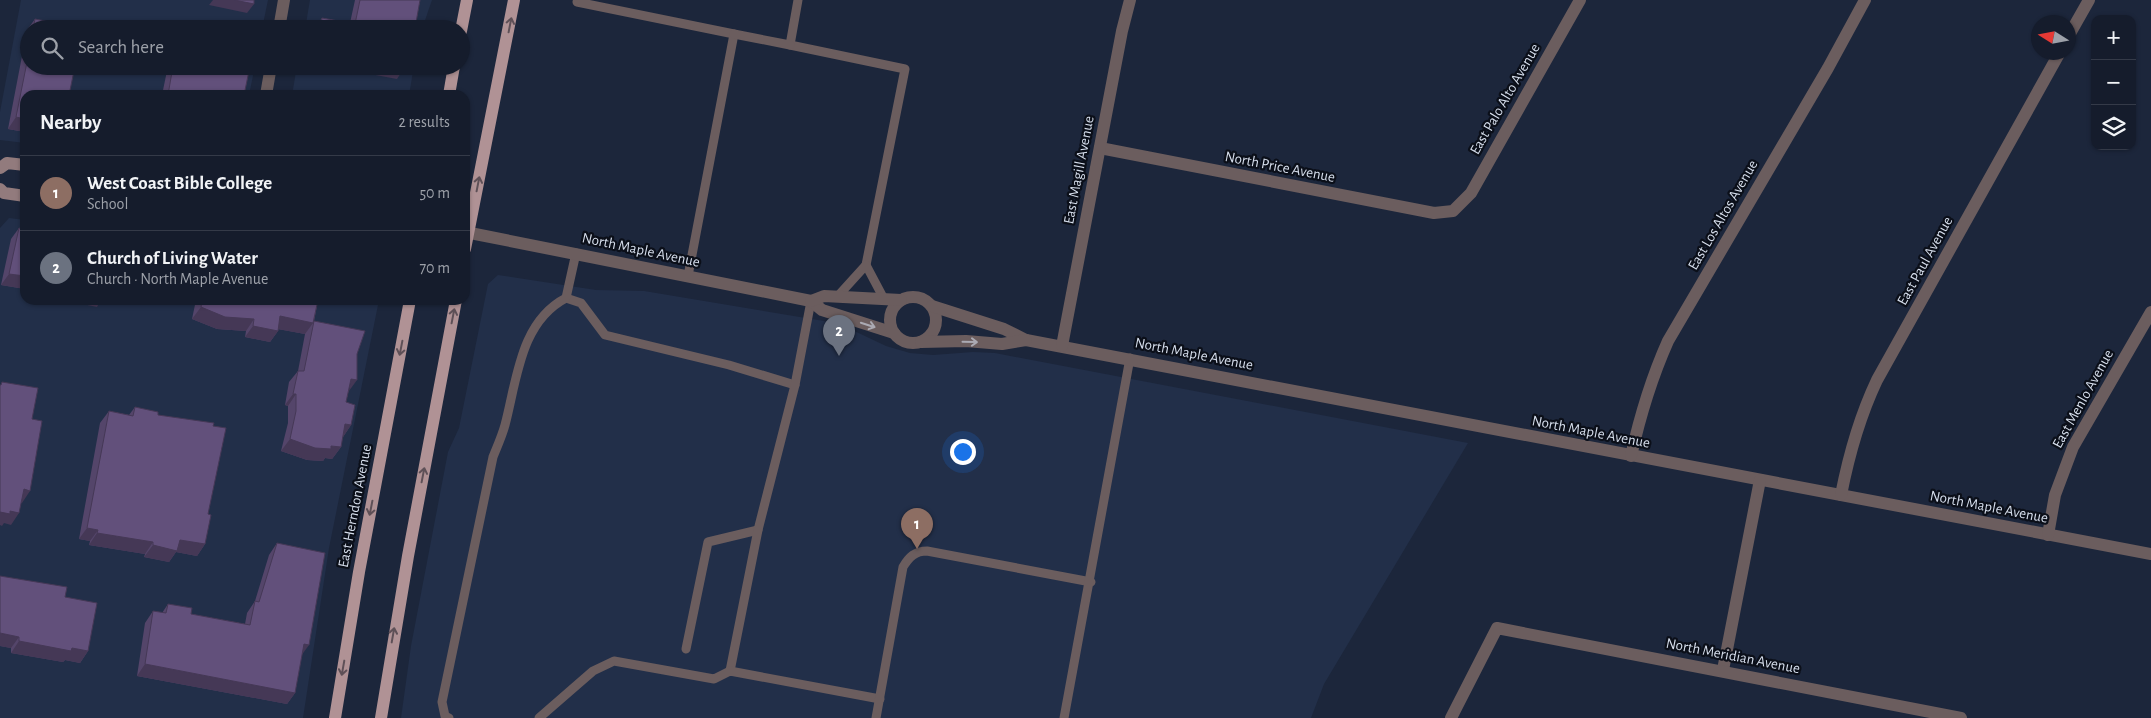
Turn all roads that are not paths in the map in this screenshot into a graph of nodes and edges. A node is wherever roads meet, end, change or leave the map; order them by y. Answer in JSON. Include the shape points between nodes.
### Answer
{"nodes":[{"id":1,"x":284,"y":0,"type":"edge"},
{"id":2,"x":467,"y":0,"type":"edge"},
{"id":3,"x":514,"y":0,"type":"edge"},
{"id":4,"x":798,"y":0,"type":"edge"},
{"id":5,"x":1130,"y":0,"type":"edge"},
{"id":6,"x":1580,"y":0,"type":"edge"},
{"id":7,"x":1865,"y":0,"type":"edge"},
{"id":8,"x":2089,"y":0,"type":"edge"},
{"id":9,"x":577,"y":2,"type":"dead end"},
{"id":10,"x":281,"y":20,"type":"edge"},
{"id":11,"x":463,"y":20,"type":"edge"},
{"id":12,"x":2076,"y":23,"type":"edge"},
{"id":13,"x":734,"y":34,"type":"junction"},
{"id":14,"x":790,"y":45,"type":"junction"},
{"id":15,"x":2056,"y":60,"type":"edge"},
{"id":16,"x":269,"y":75,"type":"edge"},
{"id":17,"x":452,"y":75,"type":"edge"},
{"id":18,"x":267,"y":90,"type":"edge"},
{"id":19,"x":450,"y":90,"type":"edge"},
{"id":20,"x":1100,"y":148,"type":"junction"},
{"id":21,"x":20,"y":164,"type":"edge"},
{"id":22,"x":0,"y":168,"type":"edge"},
{"id":23,"x":0,"y":189,"type":"edge"},
{"id":24,"x":20,"y":195,"type":"edge"},
{"id":25,"x":1454,"y":211,"type":"joint"},
{"id":26,"x":470,"y":213,"type":"edge"},
{"id":27,"x":470,"y":233,"type":"edge"},
{"id":28,"x":576,"y":254,"type":"junction"},
{"id":29,"x":866,"y":265,"type":"junction"},
{"id":30,"x":688,"y":276,"type":"junction"},
{"id":31,"x":837,"y":297,"type":"junction"},
{"id":32,"x":566,"y":298,"type":"junction"},
{"id":33,"x":884,"y":299,"type":"junction"},
{"id":34,"x":901,"y":300,"type":"junction"},
{"id":35,"x":811,"y":301,"type":"junction"},
{"id":36,"x":409,"y":305,"type":"edge"},
{"id":37,"x":455,"y":305,"type":"edge"},
{"id":38,"x":932,"y":306,"type":"junction"},
{"id":39,"x":2151,"y":312,"type":"edge"},
{"id":40,"x":2147,"y":327,"type":"edge"},
{"id":41,"x":894,"y":334,"type":"junction"},
{"id":42,"x":1026,"y":340,"type":"junction"},
{"id":43,"x":921,"y":342,"type":"junction"},
{"id":44,"x":1062,"y":346,"type":"junction"},
{"id":45,"x":1130,"y":358,"type":"junction"},
{"id":46,"x":794,"y":385,"type":"junction"},
{"id":47,"x":1632,"y":456,"type":"junction"},
{"id":48,"x":1760,"y":480,"type":"junction"},
{"id":49,"x":1841,"y":495,"type":"junction"},
{"id":50,"x":758,"y":530,"type":"junction"},
{"id":51,"x":2048,"y":535,"type":"junction"},
{"id":52,"x":2151,"y":554,"type":"edge"},
{"id":53,"x":1090,"y":582,"type":"junction"},
{"id":54,"x":686,"y":649,"type":"dead end"},
{"id":55,"x":1723,"y":670,"type":"junction"},
{"id":56,"x":730,"y":671,"type":"junction"},
{"id":57,"x":880,"y":699,"type":"junction"},
{"id":58,"x":335,"y":718,"type":"edge"},
{"id":59,"x":380,"y":718,"type":"edge"},
{"id":60,"x":449,"y":718,"type":"edge"},
{"id":61,"x":539,"y":718,"type":"edge"},
{"id":62,"x":876,"y":718,"type":"edge"},
{"id":63,"x":1064,"y":718,"type":"edge"},
{"id":64,"x":1451,"y":718,"type":"edge"},
{"id":65,"x":1961,"y":718,"type":"edge"}],
"edges":[{"from":1,"to":10,"type":"street"},
{"from":2,"to":11,"type":"main road"},
{"from":26,"to":3,"type":"main road","one_way":true},
{"from":4,"to":14,"type":"lane"},
{"from":5,"to":20,"type":"street","name":"East Magill Avenue"},
{"from":6,"to":25,"type":"street","name":"East Palo Alto Avenue","via":[[1471,193]]},
{"from":7,"to":47,"type":"street","name":"East Los Altos Avenue","via":[[1668,341],[1641,410]]},
{"from":8,"to":12,"type":"street"},
{"from":9,"to":13,"type":"lane"},
{"from":13,"to":14,"type":"lane"},
{"from":13,"to":30,"type":"lane"},
{"from":14,"to":29,"type":"lane","via":[[905,69]]},
{"from":15,"to":49,"type":"street","name":"East Paul Avenue","via":[[1877,380],[1850,449]]},
{"from":16,"to":18,"type":"street"},
{"from":17,"to":19,"type":"main road"},
{"from":20,"to":25,"type":"street","name":"North Price Avenue","via":[[1434,213]]},
{"from":20,"to":44,"type":"street","name":"East Magill Avenue"},
{"from":21,"to":22,"type":"street","via":[[7,163]]},
{"from":23,"to":24,"type":"street","via":[[4,193]]},
{"from":27,"to":28,"type":"street","name":"North Maple Avenue"},
{"from":28,"to":30,"type":"street","name":"North Maple Avenue"},
{"from":28,"to":32,"type":"lane"},
{"from":29,"to":31,"type":"lane"},
{"from":29,"to":33,"type":"lane"},
{"from":30,"to":35,"type":"street","name":"North Maple Avenue"},
{"from":31,"to":33,"type":"street","name":"North Maple Avenue"},
{"from":31,"to":35,"type":"street","name":"North Maple Avenue","via":[[824,296]]},
{"from":32,"to":46,"type":"lane","via":[[581,303],[605,335],[730,365]]},
{"from":32,"to":60,"type":"lane","via":[[551,306],[537,325],[516,374],[505,426],[493,457],[442,702]]},
{"from":33,"to":34,"type":"street","name":"North Maple Avenue"},
{"from":34,"to":38,"type":"street","name":"North Maple Avenue","via":[[915,296]]},
{"from":34,"to":41,"type":"street","via":[[895,305],[890,319]]},
{"from":35,"to":41,"type":"street","name":"North Maple Avenue","one_way":true,"via":[[822,310]]},
{"from":35,"to":46,"type":"lane"},
{"from":36,"to":58,"type":"main road","name":"East Herndon Avenue","one_way":true},
{"from":59,"to":37,"type":"main road","one_way":true},
{"from":38,"to":42,"type":"street","name":"North Maple Avenue","via":[[1004,329]]},
{"from":38,"to":43,"type":"street","via":[[935,327]]},
{"from":39,"to":40,"type":"street","name":"East Menlo Avenue"},
{"from":40,"to":51,"type":"street","name":"East Menlo Avenue","via":[[2073,447],[2056,495]]},
{"from":41,"to":43,"type":"street","name":"North Maple Avenue","via":[[906,342]]},
{"from":43,"to":42,"type":"street","name":"North Maple Avenue","one_way":true,"via":[[1002,344]]},
{"from":42,"to":44,"type":"street","name":"North Maple Avenue"},
{"from":44,"to":45,"type":"street","name":"North Maple Avenue"},
{"from":45,"to":47,"type":"street","name":"North Maple Avenue"},
{"from":45,"to":53,"type":"lane"},
{"from":46,"to":50,"type":"lane"},
{"from":47,"to":48,"type":"street","name":"North Maple Avenue"},
{"from":48,"to":49,"type":"street","name":"North Maple Avenue"},
{"from":48,"to":55,"type":"street"},
{"from":49,"to":51,"type":"street","name":"North Maple Avenue"},
{"from":50,"to":54,"type":"lane","via":[[708,542]]},
{"from":50,"to":56,"type":"lane"},
{"from":51,"to":52,"type":"street","name":"North Maple Avenue"},
{"from":53,"to":57,"type":"lane","via":[[918,551],[908,558],[903,567]]},
{"from":53,"to":63,"type":"lane"},
{"from":55,"to":64,"type":"street","name":"North Meridian Avenue","via":[[1498,628]]},
{"from":55,"to":65,"type":"street","name":"North Meridian Avenue"},
{"from":56,"to":57,"type":"lane"},
{"from":56,"to":61,"type":"lane","via":[[714,679],[614,661],[593,671]]},
{"from":57,"to":62,"type":"lane"}]}
